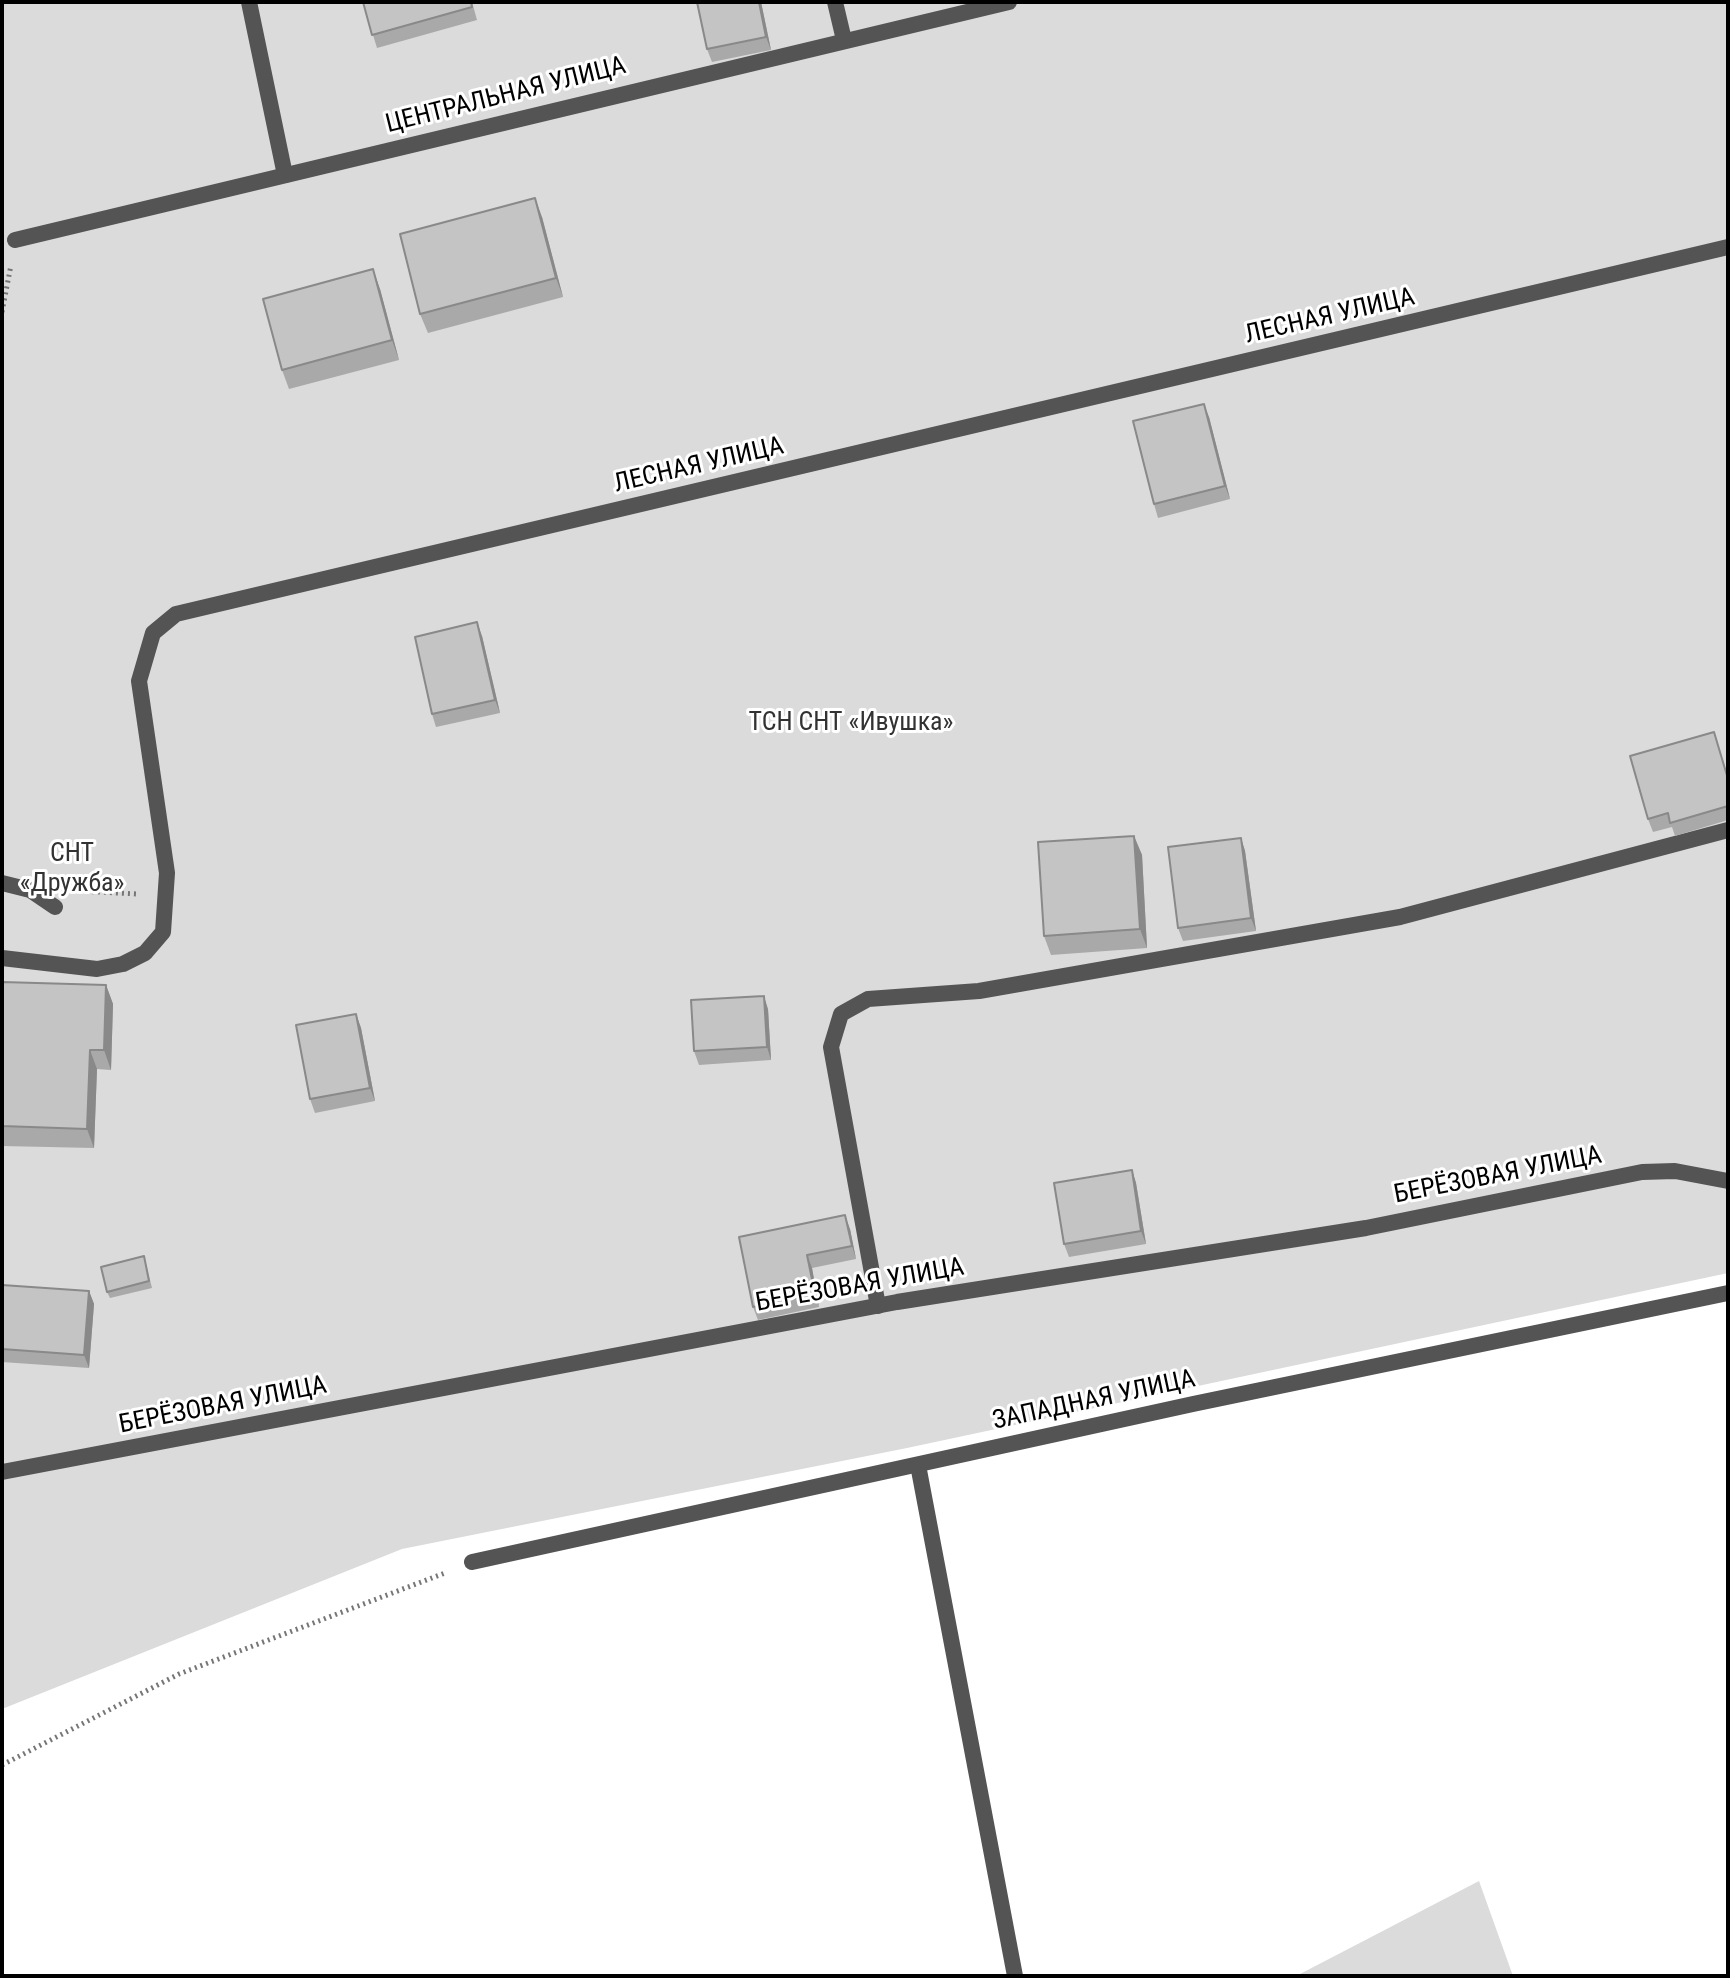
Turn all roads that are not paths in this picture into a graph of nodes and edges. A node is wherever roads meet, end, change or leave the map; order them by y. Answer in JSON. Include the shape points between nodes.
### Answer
{"nodes":[{"id":1,"x":249,"y":2,"type":"edge"},
{"id":2,"x":835,"y":2,"type":"edge"},
{"id":3,"x":1009,"y":2,"type":"edge"},
{"id":4,"x":844,"y":40,"type":"junction"},
{"id":5,"x":285,"y":175,"type":"junction"},
{"id":6,"x":15,"y":240,"type":"road end"},
{"id":7,"x":1728,"y":247,"type":"edge"},
{"id":8,"x":1728,"y":830,"type":"edge"},
{"id":9,"x":2,"y":883,"type":"edge"},
{"id":10,"x":55,"y":907,"type":"dead end"},
{"id":11,"x":2,"y":958,"type":"edge"},
{"id":12,"x":1728,"y":1181,"type":"edge"},
{"id":13,"x":1728,"y":1293,"type":"edge"},
{"id":14,"x":878,"y":1306,"type":"junction"},
{"id":15,"x":918,"y":1465,"type":"junction"},
{"id":16,"x":2,"y":1472,"type":"edge"},
{"id":17,"x":472,"y":1562,"type":"road end"},
{"id":18,"x":1015,"y":1976,"type":"edge"}],
"edges":[{"from":1,"to":5,"type":"street"},
{"from":2,"to":4,"type":"street"},
{"from":3,"to":4,"type":"street","name":"ЦЕНТРАЛЬНАЯ УЛИЦА"},
{"from":4,"to":5,"type":"street","name":"ЦЕНТРАЛЬНАЯ УЛИЦА"},
{"from":5,"to":6,"type":"street","name":"ЦЕНТРАЛЬНАЯ УЛИЦА"},
{"from":7,"to":11,"type":"street","name":"ЛЕСНАЯ УЛИЦА","via":[[176,614],[153,633],[139,681],[167,873],[163,932],[145,953],[97,969]]},
{"from":8,"to":14,"type":"street","via":[[1400,917],[979,991],[868,999],[855,1006],[841,1014],[831,1047]]},
{"from":9,"to":10,"type":"street"},
{"from":12,"to":14,"type":"street","name":"БЕРЁЗОВАЯ УЛИЦА","via":[[1675,1171],[1642,1172],[1366,1228]]},
{"from":13,"to":15,"type":"street","name":"ЗАПАДНАЯ УЛИЦА"},
{"from":14,"to":16,"type":"street","name":"БЕРЁЗОВАЯ УЛИЦА"},
{"from":15,"to":17,"type":"street","name":"ЗАПАДНАЯ УЛИЦА"},
{"from":15,"to":18,"type":"street"}]}
